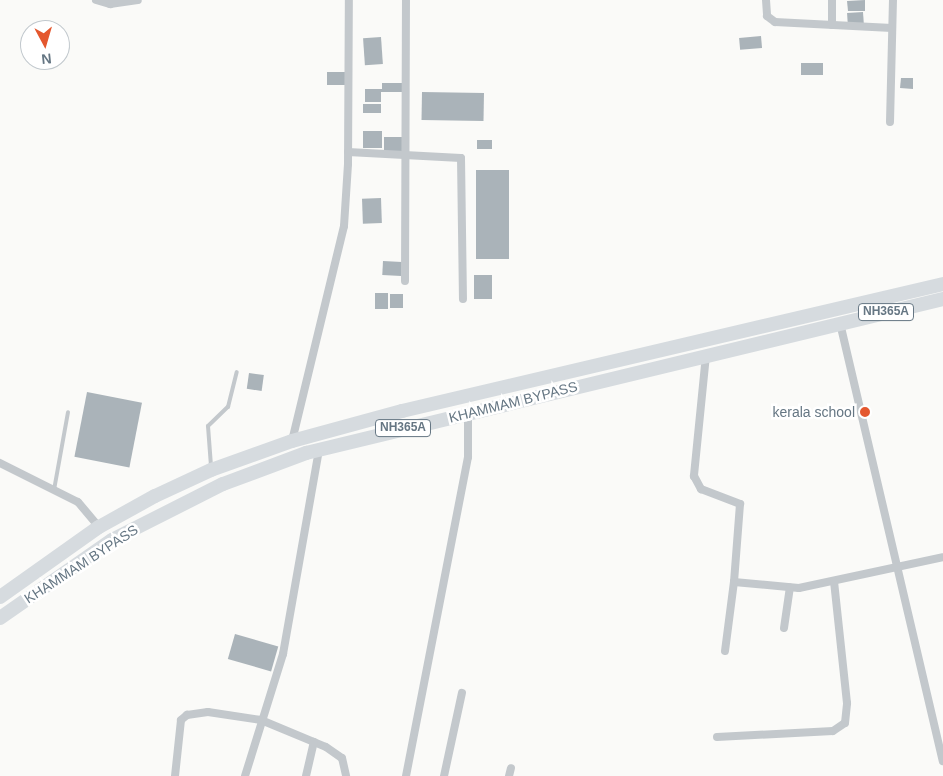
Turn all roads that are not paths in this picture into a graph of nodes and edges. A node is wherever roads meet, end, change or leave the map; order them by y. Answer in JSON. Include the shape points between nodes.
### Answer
{"nodes":[{"id":1,"x":96,"y":0,"type":"edge"},
{"id":2,"x":138,"y":0,"type":"edge"},
{"id":3,"x":349,"y":0,"type":"edge"},
{"id":4,"x":406,"y":0,"type":"edge"},
{"id":5,"x":766,"y":0,"type":"edge"},
{"id":6,"x":832,"y":0,"type":"edge"},
{"id":7,"x":893,"y":0,"type":"edge"},
{"id":8,"x":832,"y":25,"type":"junction"},
{"id":9,"x":892,"y":28,"type":"junction"},
{"id":10,"x":890,"y":122,"type":"dead end"},
{"id":11,"x":348,"y":152,"type":"junction"},
{"id":12,"x":406,"y":154,"type":"junction"},
{"id":13,"x":405,"y":281,"type":"dead end"},
{"id":14,"x":943,"y":284,"type":"edge"},
{"id":15,"x":463,"y":299,"type":"dead end"},
{"id":16,"x":937,"y":300,"type":"edge"},
{"id":17,"x":838,"y":316,"type":"junction"},
{"id":18,"x":706,"y":355,"type":"junction"},
{"id":19,"x":237,"y":372,"type":"dead end"},
{"id":20,"x":410,"y":409,"type":"junction"},
{"id":21,"x":68,"y":412,"type":"dead end"},
{"id":22,"x":468,"y":412,"type":"junction"},
{"id":23,"x":415,"y":425,"type":"junction"},
{"id":24,"x":292,"y":441,"type":"junction"},
{"id":25,"x":319,"y":449,"type":"junction"},
{"id":26,"x":0,"y":463,"type":"edge"},
{"id":27,"x":211,"y":470,"type":"junction"},
{"id":28,"x":54,"y":490,"type":"junction"},
{"id":29,"x":99,"y":527,"type":"junction"},
{"id":30,"x":943,"y":557,"type":"edge"},
{"id":31,"x":898,"y":568,"type":"junction"},
{"id":32,"x":734,"y":582,"type":"junction"},
{"id":33,"x":834,"y":582,"type":"junction"},
{"id":34,"x":790,"y":587,"type":"junction"},
{"id":35,"x":0,"y":597,"type":"edge"},
{"id":36,"x":0,"y":618,"type":"edge"},
{"id":37,"x":784,"y":628,"type":"dead end"},
{"id":38,"x":725,"y":652,"type":"dead end"},
{"id":39,"x":462,"y":693,"type":"dead end"},
{"id":40,"x":262,"y":720,"type":"junction"},
{"id":41,"x":717,"y":737,"type":"dead end"},
{"id":42,"x":314,"y":742,"type":"junction"},
{"id":43,"x":943,"y":758,"type":"edge"},
{"id":44,"x":175,"y":776,"type":"edge"},
{"id":45,"x":244,"y":776,"type":"edge"},
{"id":46,"x":306,"y":776,"type":"edge"},
{"id":47,"x":346,"y":776,"type":"edge"},
{"id":48,"x":406,"y":776,"type":"edge"},
{"id":49,"x":444,"y":776,"type":"edge"}],
"edges":[{"from":1,"to":2,"type":"street","via":[[110,4]]},
{"from":3,"to":11,"type":"street"},
{"from":4,"to":12,"type":"street"},
{"from":5,"to":8,"type":"street","via":[[770,21]]},
{"from":6,"to":8,"type":"street"},
{"from":7,"to":9,"type":"street"},
{"from":8,"to":9,"type":"street"},
{"from":9,"to":10,"type":"street"},
{"from":11,"to":12,"type":"street"},
{"from":11,"to":24,"type":"street","via":[[344,226],[338,259]]},
{"from":12,"to":13,"type":"street"},
{"from":12,"to":15,"type":"street","via":[[456,156],[462,160]]},
{"from":14,"to":17,"type":"highway","name":"KHAMMAM BYPASS","number":"NH365A"},
{"from":16,"to":17,"type":"highway","name":"KHAMMAM BYPASS","number":"NH365A"},
{"from":17,"to":18,"type":"highway","name":"KHAMMAM BYPASS","number":"NH365A"},
{"from":17,"to":20,"type":"highway","name":"KHAMMAM BYPASS","number":"NH365A"},
{"from":17,"to":31,"type":"street"},
{"from":18,"to":22,"type":"highway","name":"KHAMMAM BYPASS","number":"NH365A"},
{"from":18,"to":32,"type":"street","via":[[694,476],[701,489],[740,504]]},
{"from":19,"to":27,"type":"lane","via":[[226,411],[208,426]]},
{"from":20,"to":23,"type":"highway"},
{"from":20,"to":24,"type":"highway","name":"KHAMMAM BYPASS","number":"NH365A"},
{"from":21,"to":28,"type":"lane"},
{"from":22,"to":23,"type":"highway","name":"KHAMMAM BYPASS","number":"NH365A"},
{"from":22,"to":48,"type":"street","via":[[468,458]]},
{"from":23,"to":25,"type":"highway","name":"KHAMMAM BYPASS","number":"NH365A"},
{"from":24,"to":27,"type":"highway","name":"KHAMMAM BYPASS","number":"NH365A"},
{"from":25,"to":36,"type":"highway","name":"KHAMMAM BYPASS","number":"NH365A","via":[[250,473],[172,507],[112,540]]},
{"from":25,"to":40,"type":"street","via":[[283,654]]},
{"from":26,"to":28,"type":"street"},
{"from":27,"to":29,"type":"highway","name":"KHAMMAM BYPASS","number":"NH365A"},
{"from":28,"to":29,"type":"street","via":[[78,502]]},
{"from":29,"to":35,"type":"highway","name":"KHAMMAM BYPASS","number":"NH365A"},
{"from":30,"to":31,"type":"street"},
{"from":31,"to":33,"type":"street"},
{"from":31,"to":43,"type":"street"},
{"from":32,"to":34,"type":"street"},
{"from":32,"to":38,"type":"street"},
{"from":33,"to":34,"type":"street"},
{"from":33,"to":41,"type":"street","via":[[848,703],[845,723],[833,731]]},
{"from":34,"to":37,"type":"street"},
{"from":39,"to":49,"type":"street"},
{"from":40,"to":42,"type":"street"},
{"from":40,"to":44,"type":"street","via":[[228,713],[187,715],[180,726]]},
{"from":40,"to":45,"type":"street"},
{"from":42,"to":46,"type":"street"},
{"from":42,"to":47,"type":"street","via":[[337,753],[344,763]]}]}
